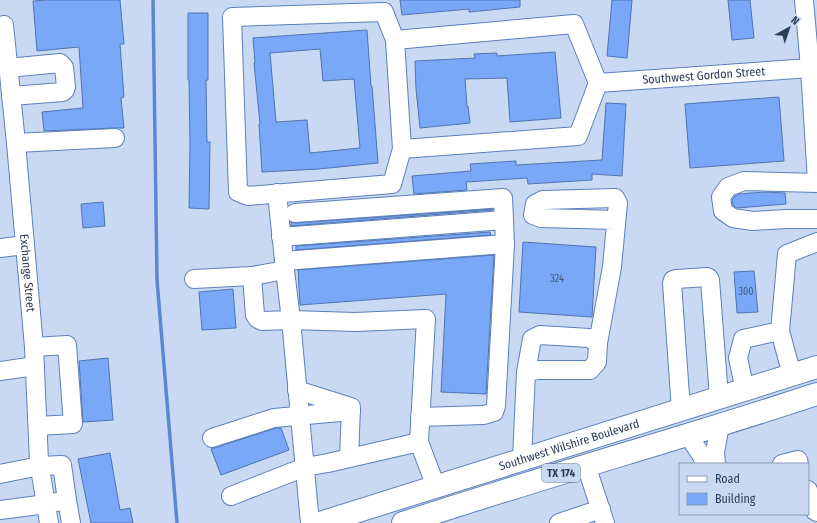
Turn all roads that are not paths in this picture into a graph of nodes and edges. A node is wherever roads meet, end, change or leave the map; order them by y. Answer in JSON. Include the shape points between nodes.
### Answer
{"nodes":[{"id":1,"x":804,"y":0,"type":"edge"},
{"id":2,"x":0,"y":26,"type":"edge"},
{"id":3,"x":394,"y":40,"type":"junction"},
{"id":4,"x":8,"y":68,"type":"junction"},
{"id":5,"x":810,"y":68,"type":"junction"},
{"id":6,"x":598,"y":83,"type":"junction"},
{"id":7,"x":11,"y":96,"type":"junction"},
{"id":8,"x":115,"y":138,"type":"dead end"},
{"id":9,"x":16,"y":143,"type":"junction"},
{"id":10,"x":402,"y":149,"type":"junction"},
{"id":11,"x":817,"y":182,"type":"edge"},
{"id":12,"x":277,"y":193,"type":"junction"},
{"id":13,"x":296,"y":213,"type":"dead end"},
{"id":14,"x":817,"y":219,"type":"edge"},
{"id":15,"x":504,"y":220,"type":"junction"},
{"id":16,"x":616,"y":220,"type":"dead end"},
{"id":17,"x":281,"y":237,"type":"junction"},
{"id":18,"x":817,"y":242,"type":"edge"},
{"id":19,"x":505,"y":244,"type":"junction"},
{"id":20,"x":24,"y":245,"type":"junction"},
{"id":21,"x":0,"y":248,"type":"edge"},
{"id":22,"x":285,"y":265,"type":"junction"},
{"id":23,"x":252,"y":276,"type":"junction"},
{"id":24,"x":194,"y":279,"type":"dead end"},
{"id":25,"x":291,"y":320,"type":"junction"},
{"id":26,"x":780,"y":330,"type":"junction"},
{"id":27,"x":598,"y":343,"type":"junction"},
{"id":28,"x":34,"y":347,"type":"junction"},
{"id":29,"x":35,"y":366,"type":"junction"},
{"id":30,"x":817,"y":367,"type":"edge"},
{"id":31,"x":0,"y":371,"type":"edge"},
{"id":32,"x":526,"y":372,"type":"junction"},
{"id":33,"x":792,"y":375,"type":"junction"},
{"id":34,"x":297,"y":390,"type":"junction"},
{"id":35,"x":745,"y":390,"type":"junction"},
{"id":36,"x":817,"y":394,"type":"edge"},
{"id":37,"x":719,"y":398,"type":"junction"},
{"id":38,"x":681,"y":410,"type":"junction"},
{"id":39,"x":351,"y":411,"type":"junction"},
{"id":40,"x":300,"y":415,"type":"junction"},
{"id":41,"x":420,"y":417,"type":"junction"},
{"id":42,"x":720,"y":425,"type":"junction"},
{"id":43,"x":38,"y":426,"type":"junction"},
{"id":44,"x":688,"y":435,"type":"junction"},
{"id":45,"x":212,"y":438,"type":"dead end"},
{"id":46,"x":419,"y":442,"type":"junction"},
{"id":47,"x":349,"y":458,"type":"junction"},
{"id":48,"x":522,"y":460,"type":"junction"},
{"id":49,"x":705,"y":463,"type":"edge"},
{"id":50,"x":716,"y":463,"type":"edge"},
{"id":51,"x":786,"y":463,"type":"edge"},
{"id":52,"x":799,"y":463,"type":"edge"},
{"id":53,"x":586,"y":465,"type":"junction"},
{"id":54,"x":40,"y":466,"type":"junction"},
{"id":55,"x":305,"y":467,"type":"junction"},
{"id":56,"x":0,"y":474,"type":"edge"},
{"id":57,"x":436,"y":486,"type":"junction"},
{"id":58,"x":809,"y":493,"type":"edge"},
{"id":59,"x":410,"y":495,"type":"junction"},
{"id":60,"x":231,"y":496,"type":"dead end"},
{"id":61,"x":67,"y":500,"type":"junction"},
{"id":62,"x":46,"y":504,"type":"junction"},
{"id":63,"x":817,"y":512,"type":"edge"},
{"id":64,"x":11,"y":513,"type":"edge"},
{"id":65,"x":603,"y":516,"type":"edge"},
{"id":66,"x":408,"y":522,"type":"edge"},
{"id":67,"x":49,"y":523,"type":"edge"},
{"id":68,"x":71,"y":523,"type":"edge"},
{"id":69,"x":310,"y":523,"type":"edge"},
{"id":70,"x":320,"y":523,"type":"edge"},
{"id":71,"x":359,"y":523,"type":"edge"},
{"id":72,"x":559,"y":523,"type":"edge"}],
"edges":[{"from":1,"to":5,"type":"street"},
{"from":2,"to":4,"type":"street","name":"Exchange Street","via":[[4,26]]},
{"from":3,"to":6,"type":"street","via":[[574,24]]},
{"from":3,"to":10,"type":"street"},
{"from":3,"to":12,"type":"street","via":[[384,12],[232,17],[238,192],[248,196]]},
{"from":4,"to":7,"type":"street","name":"Exchange Street"},
{"from":4,"to":7,"type":"street","via":[[60,63],[64,67],[66,88],[63,92]]},
{"from":5,"to":6,"type":"street","name":"Southwest Gordon Street"},
{"from":5,"to":11,"type":"street"},
{"from":6,"to":10,"type":"street","via":[[578,136]]},
{"from":7,"to":9,"type":"street","name":"Exchange Street"},
{"from":8,"to":9,"type":"street"},
{"from":9,"to":20,"type":"street","name":"Exchange Street"},
{"from":10,"to":12,"type":"street","via":[[392,184]]},
{"from":11,"to":14,"type":"street","via":[[744,181],[728,187],[721,197],[723,212],[733,218],[753,221]]},
{"from":12,"to":17,"type":"street"},
{"from":13,"to":15,"type":"street","via":[[503,198]]},
{"from":15,"to":17,"type":"street"},
{"from":15,"to":19,"type":"street"},
{"from":16,"to":27,"type":"street","via":[[612,267]]},
{"from":17,"to":22,"type":"street"},
{"from":18,"to":26,"type":"street","via":[[787,254]]},
{"from":19,"to":22,"type":"street"},
{"from":19,"to":41,"type":"street","via":[[494,412],[484,415]]},
{"from":20,"to":21,"type":"street"},
{"from":20,"to":28,"type":"street","name":"Exchange Street"},
{"from":22,"to":23,"type":"street"},
{"from":22,"to":25,"type":"street"},
{"from":23,"to":24,"type":"street"},
{"from":23,"to":25,"type":"street","via":[[255,315],[258,319]]},
{"from":25,"to":34,"type":"street"},
{"from":25,"to":41,"type":"street","via":[[355,322],[426,319]]},
{"from":26,"to":33,"type":"street"},
{"from":26,"to":35,"type":"street","via":[[743,339],[738,358]]},
{"from":27,"to":32,"type":"street","via":[[596,362],[590,370]]},
{"from":27,"to":32,"type":"street","via":[[589,338],[540,335],[532,339]]},
{"from":28,"to":29,"type":"street","name":"Exchange Street"},
{"from":28,"to":43,"type":"street","via":[[67,345],[73,424]]},
{"from":29,"to":31,"type":"street"},
{"from":29,"to":43,"type":"street","name":"Exchange Street"},
{"from":30,"to":33,"type":"main road","name":"Southwest Wilshire Boulevard","number":"TX 174"},
{"from":32,"to":48,"type":"street"},
{"from":33,"to":35,"type":"main road","name":"Southwest Wilshire Boulevard","number":"TX 174"},
{"from":34,"to":39,"type":"street","via":[[351,407]]},
{"from":34,"to":40,"type":"street"},
{"from":35,"to":37,"type":"main road","name":"Southwest Wilshire Boulevard","number":"TX 174"},
{"from":36,"to":42,"type":"main road","name":"Southwest Wilshire Boulevard","number":"TX 174"},
{"from":37,"to":38,"type":"main road","name":"Southwest Wilshire Boulevard","number":"TX 174"},
{"from":37,"to":38,"type":"street","via":[[710,280],[707,277],[676,279],[672,283]]},
{"from":38,"to":48,"type":"main road","name":"Southwest Wilshire Boulevard","number":"TX 174"},
{"from":39,"to":40,"type":"street"},
{"from":39,"to":47,"type":"street"},
{"from":40,"to":45,"type":"street","via":[[274,418]]},
{"from":40,"to":55,"type":"street"},
{"from":41,"to":46,"type":"street"},
{"from":42,"to":44,"type":"main road","name":"Southwest Wilshire Boulevard","number":"TX 174"},
{"from":42,"to":50,"type":"street","via":[[715,452]]},
{"from":43,"to":54,"type":"street","name":"Exchange Street"},
{"from":44,"to":49,"type":"street"},
{"from":44,"to":53,"type":"main road","name":"Southwest Wilshire Boulevard","number":"TX 174"},
{"from":46,"to":47,"type":"street"},
{"from":46,"to":57,"type":"street"},
{"from":47,"to":55,"type":"street"},
{"from":48,"to":57,"type":"main road","name":"Southwest Wilshire Boulevard","number":"TX 174"},
{"from":51,"to":52,"type":"street","via":[[798,460]]},
{"from":53,"to":65,"type":"street"},
{"from":53,"to":66,"type":"main road","name":"Southwest Wilshire Boulevard","number":"TX 174"},
{"from":54,"to":56,"type":"street"},
{"from":54,"to":61,"type":"street","via":[[62,465]]},
{"from":54,"to":62,"type":"street","name":"Exchange Street"},
{"from":55,"to":60,"type":"street"},
{"from":55,"to":69,"type":"street"},
{"from":57,"to":59,"type":"main road","name":"Southwest Wilshire Boulevard","number":"TX 174"},
{"from":58,"to":63,"type":"street"},
{"from":59,"to":70,"type":"main road","name":"Southwest Wilshire Boulevard","number":"TX 174"},
{"from":59,"to":71,"type":"main road","via":[[394,510]]},
{"from":61,"to":62,"type":"street"},
{"from":61,"to":68,"type":"street"},
{"from":62,"to":64,"type":"street"},
{"from":62,"to":67,"type":"street","name":"Exchange Street"},
{"from":65,"to":72,"type":"street"}]}
